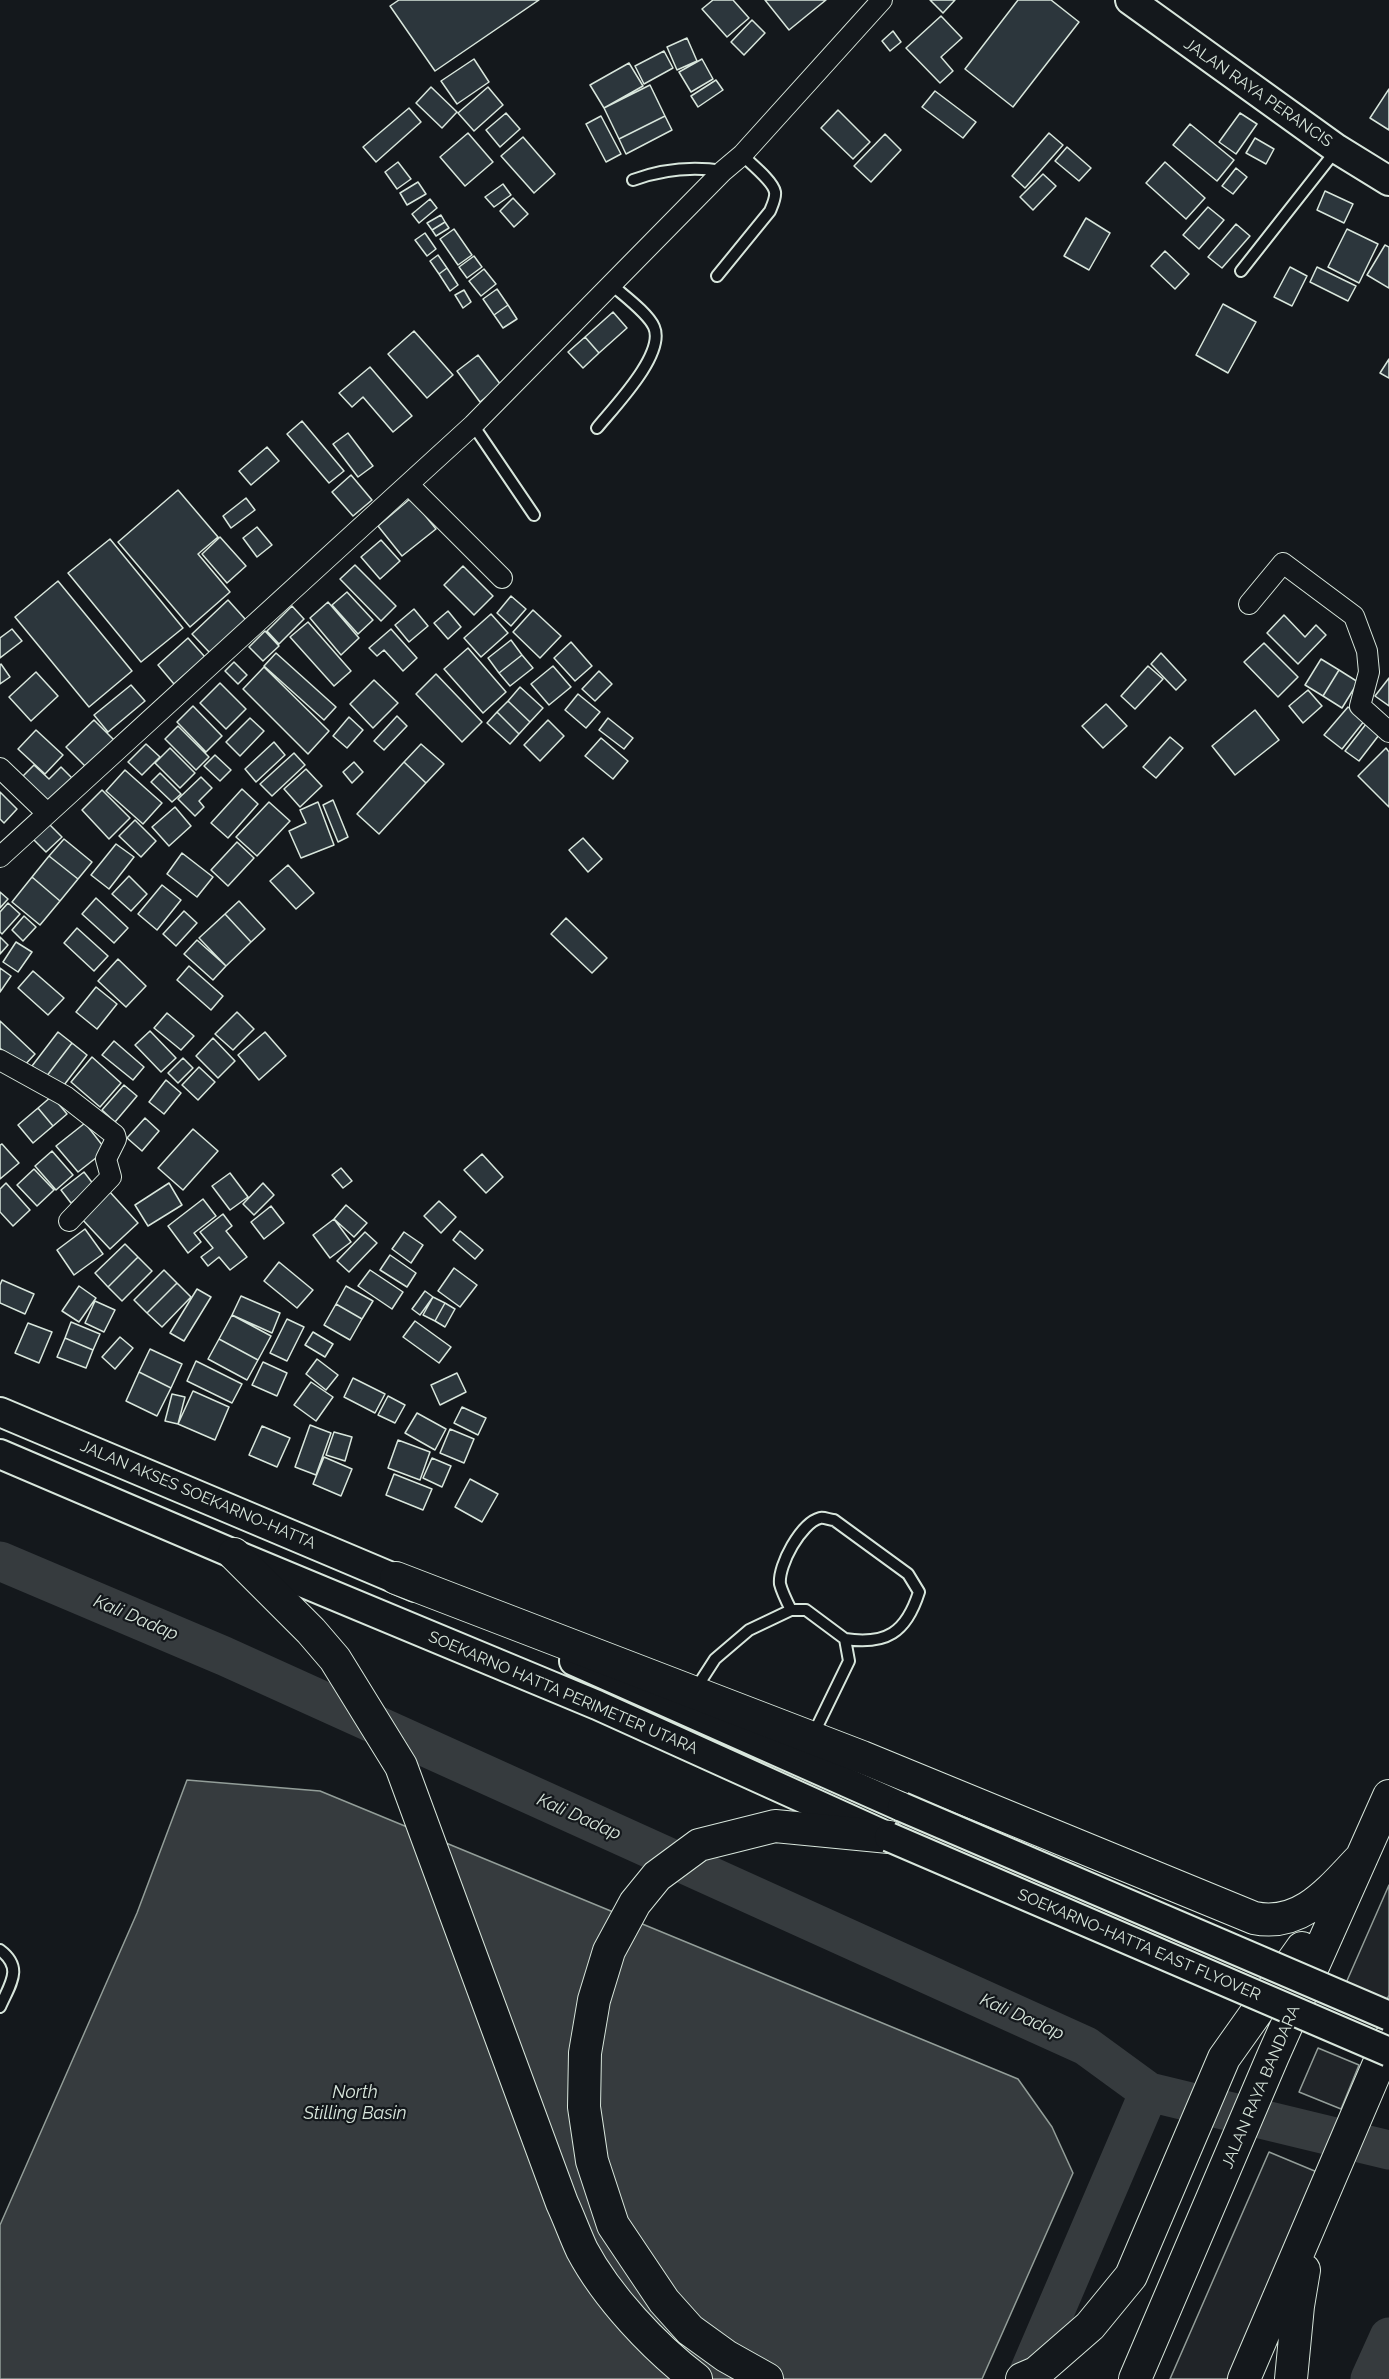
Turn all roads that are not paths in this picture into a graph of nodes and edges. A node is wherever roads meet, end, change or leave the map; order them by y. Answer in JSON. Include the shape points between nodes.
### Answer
{"nodes":[{"id":1,"x":882,"y":0,"type":"edge"},
{"id":2,"x":1130,"y":0,"type":"edge"},
{"id":3,"x":1337,"y":149,"type":"junction"},
{"id":4,"x":742,"y":155,"type":"junction"},
{"id":5,"x":723,"y":171,"type":"junction"},
{"id":6,"x":633,"y":180,"type":"dead end"},
{"id":7,"x":1389,"y":182,"type":"edge"},
{"id":8,"x":1240,"y":271,"type":"dead end"},
{"id":9,"x":717,"y":276,"type":"dead end"},
{"id":10,"x":612,"y":285,"type":"junction"},
{"id":11,"x":473,"y":425,"type":"junction"},
{"id":12,"x":597,"y":428,"type":"dead end"},
{"id":13,"x":409,"y":485,"type":"junction"},
{"id":14,"x":534,"y":515,"type":"dead end"},
{"id":15,"x":502,"y":578,"type":"dead end"},
{"id":16,"x":1249,"y":604,"type":"dead end"},
{"id":17,"x":1389,"y":732,"type":"edge"},
{"id":18,"x":0,"y":768,"type":"edge"},
{"id":19,"x":47,"y":813,"type":"junction"},
{"id":20,"x":3,"y":849,"type":"edge"},
{"id":21,"x":0,"y":1060,"type":"edge"},
{"id":22,"x":69,"y":1221,"type":"dead end"},
{"id":23,"x":0,"y":1412,"type":"edge"},
{"id":24,"x":0,"y":1454,"type":"edge"},
{"id":25,"x":234,"y":1554,"type":"junction"},
{"id":26,"x":396,"y":1578,"type":"junction"},
{"id":27,"x":791,"y":1610,"type":"junction"},
{"id":28,"x":845,"y":1639,"type":"junction"},
{"id":29,"x":693,"y":1692,"type":"junction"},
{"id":30,"x":812,"y":1738,"type":"junction"},
{"id":31,"x":1389,"y":1796,"type":"edge"},
{"id":32,"x":902,"y":1807,"type":"joint"},
{"id":33,"x":889,"y":1837,"type":"junction"},
{"id":34,"x":1361,"y":1858,"type":"junction"},
{"id":35,"x":1335,"y":1916,"type":"junction"},
{"id":36,"x":0,"y":1950,"type":"edge"},
{"id":37,"x":0,"y":2007,"type":"edge"},
{"id":38,"x":1389,"y":2016,"type":"edge"},
{"id":39,"x":1389,"y":2040,"type":"edge"},
{"id":40,"x":1389,"y":2052,"type":"edge"},
{"id":41,"x":1313,"y":2219,"type":"junction"},
{"id":42,"x":696,"y":2379,"type":"edge"},
{"id":43,"x":767,"y":2379,"type":"edge"},
{"id":44,"x":1022,"y":2379,"type":"edge"},
{"id":45,"x":1135,"y":2379,"type":"edge"},
{"id":46,"x":1244,"y":2379,"type":"edge"},
{"id":47,"x":1291,"y":2379,"type":"edge"}],
"edges":[{"from":1,"to":4,"type":"street"},
{"from":2,"to":3,"type":"main road","name":"JALAN RAYA PERANCIS"},
{"from":3,"to":7,"type":"main road","name":"JALAN RAYA PERANCIS"},
{"from":3,"to":8,"type":"lane"},
{"from":4,"to":5,"type":"street"},
{"from":4,"to":9,"type":"lane","via":[[771,183],[774,202]]},
{"from":5,"to":6,"type":"lane","via":[[684,168]]},
{"from":5,"to":10,"type":"street"},
{"from":10,"to":11,"type":"street"},
{"from":10,"to":12,"type":"lane","via":[[654,327],[656,345],[642,372]]},
{"from":11,"to":13,"type":"street"},
{"from":11,"to":14,"type":"lane"},
{"from":13,"to":15,"type":"street"},
{"from":13,"to":19,"type":"street"},
{"from":16,"to":17,"type":"street","via":[[1284,563],[1354,616],[1367,651],[1369,672],[1360,705]]},
{"from":18,"to":19,"type":"street"},
{"from":19,"to":20,"type":"street"},
{"from":21,"to":22,"type":"street","via":[[65,1096],[115,1135],[106,1159],[111,1177]]},
{"from":23,"to":26,"type":"main road","name":"JALAN AKSES SOEKARNO-HATTA"},
{"from":24,"to":25,"type":"main road"},
{"from":25,"to":33,"type":"main road","name":"SOEKARNO HATTA PERIMETER UTARA","via":[[597,1705]]},
{"from":25,"to":42,"type":"main road","via":[[335,1659],[401,1766],[583,2251],[647,2335]]},
{"from":26,"to":29,"type":"main road"},
{"from":26,"to":32,"type":"main road","name":"JALAN AKSES SOEKARNO-HATTA"},
{"from":27,"to":28,"type":"lane","via":[[806,1610]]},
{"from":27,"to":28,"type":"lane","via":[[780,1584],[782,1567],[807,1526],[821,1518],[834,1520],[908,1574],[919,1592],[913,1610],[891,1636],[864,1642]]},
{"from":27,"to":29,"type":"lane","via":[[749,1630],[715,1659]]},
{"from":28,"to":30,"type":"lane","via":[[849,1661]]},
{"from":29,"to":30,"type":"main road"},
{"from":30,"to":34,"type":"main road","via":[[1254,1918],[1282,1920],[1307,1908]]},
{"from":31,"to":34,"type":"main road","name":"JALAN RAYA BANDARA"},
{"from":32,"to":38,"type":"main road","name":"SOEKARNO-HATTA EAST FLYOVER","bridge":true},
{"from":33,"to":40,"type":"main road","name":"SOEKARNO-HATTA EAST FLYOVER","bridge":true},
{"from":33,"to":43,"type":"main road","via":[[775,1826],[699,1845],[657,1876],[634,1903],[609,1951],[594,2000],[585,2053],[584,2107],[592,2161],[613,2224],[664,2301],[690,2330]]},
{"from":34,"to":35,"type":"main road","name":"JALAN RAYA BANDARA"},
{"from":35,"to":44,"type":"main road","via":[[1305,1944],[1224,2058],[1131,2276],[1090,2326],[1036,2373]]},
{"from":35,"to":45,"type":"main road","name":"JALAN RAYA BANDARA"},
{"from":36,"to":37,"type":"lane","via":[[10,1958],[14,1975]]},
{"from":39,"to":41,"type":"main road"},
{"from":41,"to":46,"type":"main road"},
{"from":41,"to":47,"type":"main road","via":[[1298,2306]]}]}
